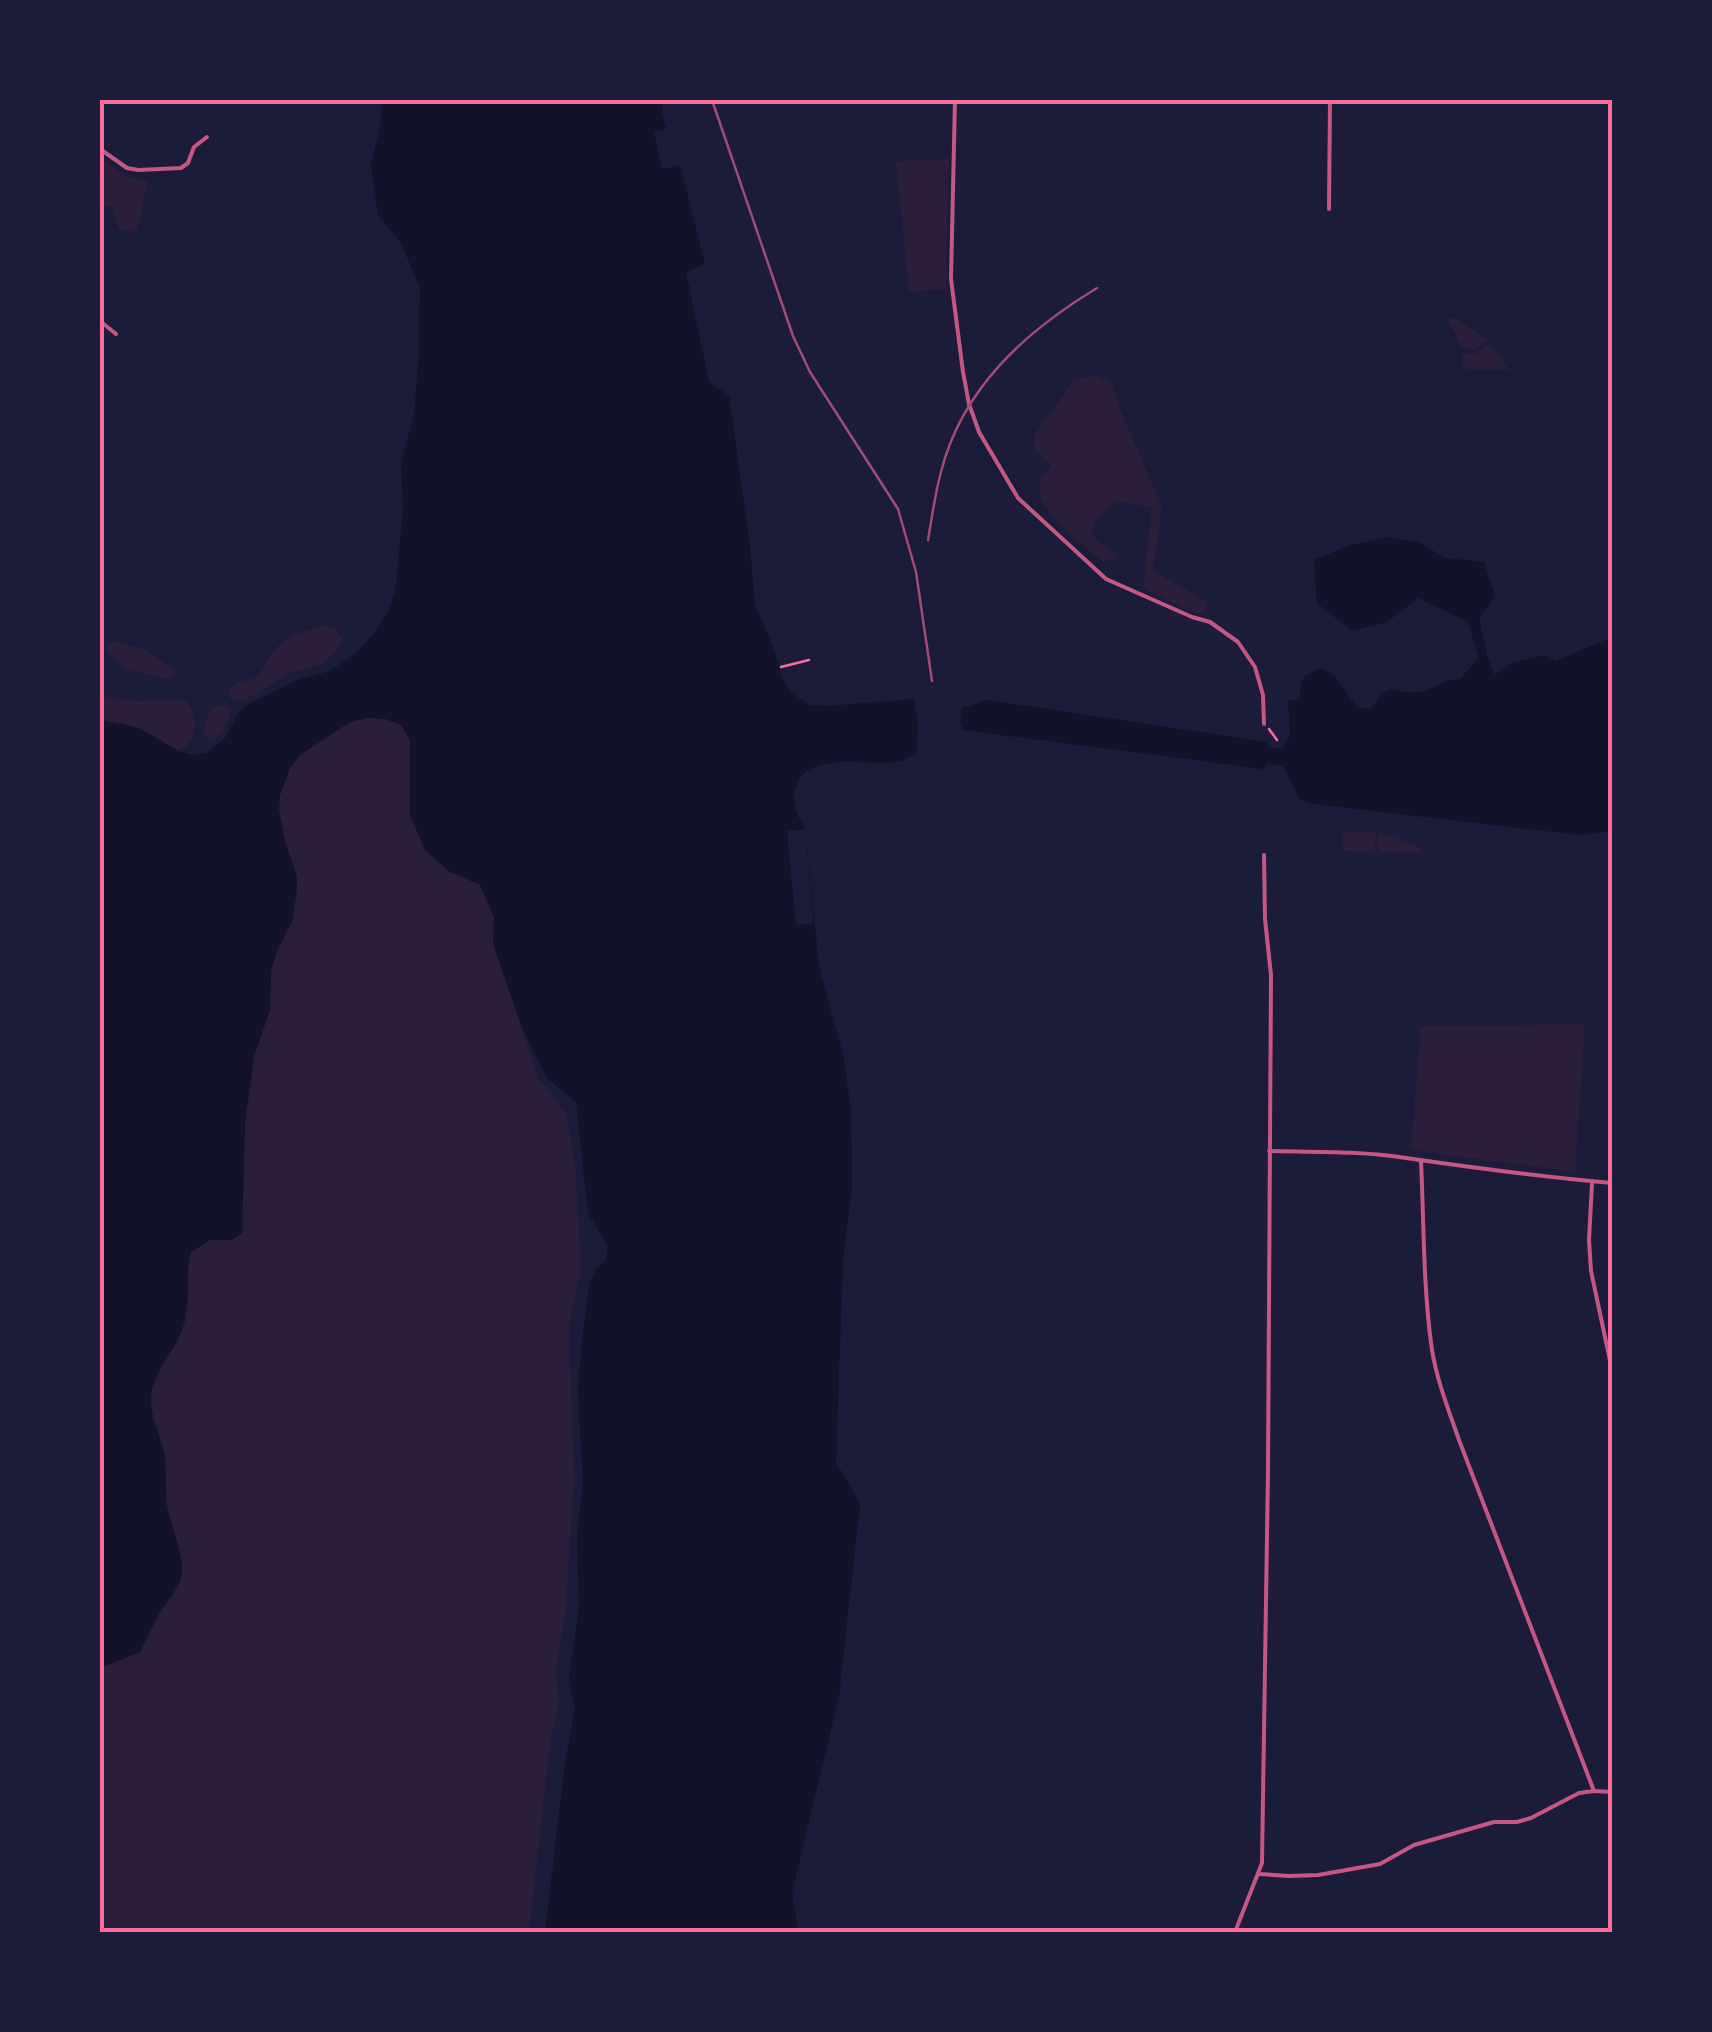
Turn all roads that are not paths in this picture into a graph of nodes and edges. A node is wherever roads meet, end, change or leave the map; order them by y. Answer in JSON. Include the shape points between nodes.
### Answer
{"nodes":[{"id":1,"x":955,"y":100,"type":"edge"},
{"id":2,"x":1330,"y":100,"type":"edge"},
{"id":3,"x":207,"y":137,"type":"dead end"},
{"id":4,"x":100,"y":149,"type":"edge"},
{"id":5,"x":1329,"y":210,"type":"dead end"},
{"id":6,"x":100,"y":321,"type":"edge"},
{"id":7,"x":116,"y":334,"type":"dead end"},
{"id":8,"x":1264,"y":724,"type":"road end"},
{"id":9,"x":1264,"y":856,"type":"dead end"},
{"id":10,"x":1268,"y":1151,"type":"junction"},
{"id":11,"x":1421,"y":1161,"type":"junction"},
{"id":12,"x":1592,"y":1181,"type":"junction"},
{"id":13,"x":1612,"y":1183,"type":"edge"},
{"id":14,"x":1612,"y":1370,"type":"edge"},
{"id":15,"x":1594,"y":1791,"type":"junction"},
{"id":16,"x":1612,"y":1792,"type":"edge"},
{"id":17,"x":1259,"y":1874,"type":"junction"},
{"id":18,"x":1234,"y":1932,"type":"edge"}],
"edges":[{"from":1,"to":8,"type":"street","via":[[951,279],[979,432],[1018,498],[1106,580],[1210,622],[1238,642],[1255,666]]},
{"from":2,"to":5,"type":"street"},
{"from":3,"to":4,"type":"street","via":[[181,168],[127,168]]},
{"from":6,"to":7,"type":"street"},
{"from":9,"to":10,"type":"street"},
{"from":10,"to":11,"type":"street"},
{"from":10,"to":17,"type":"street"},
{"from":11,"to":12,"type":"street"},
{"from":11,"to":15,"type":"street","via":[[1432,1352],[1441,1387]]},
{"from":12,"to":13,"type":"street"},
{"from":12,"to":14,"type":"street","via":[[1591,1271]]},
{"from":15,"to":16,"type":"street"},
{"from":15,"to":17,"type":"street","via":[[1517,1822],[1494,1822],[1414,1845],[1380,1864],[1318,1875]]},
{"from":17,"to":18,"type":"street"}]}
